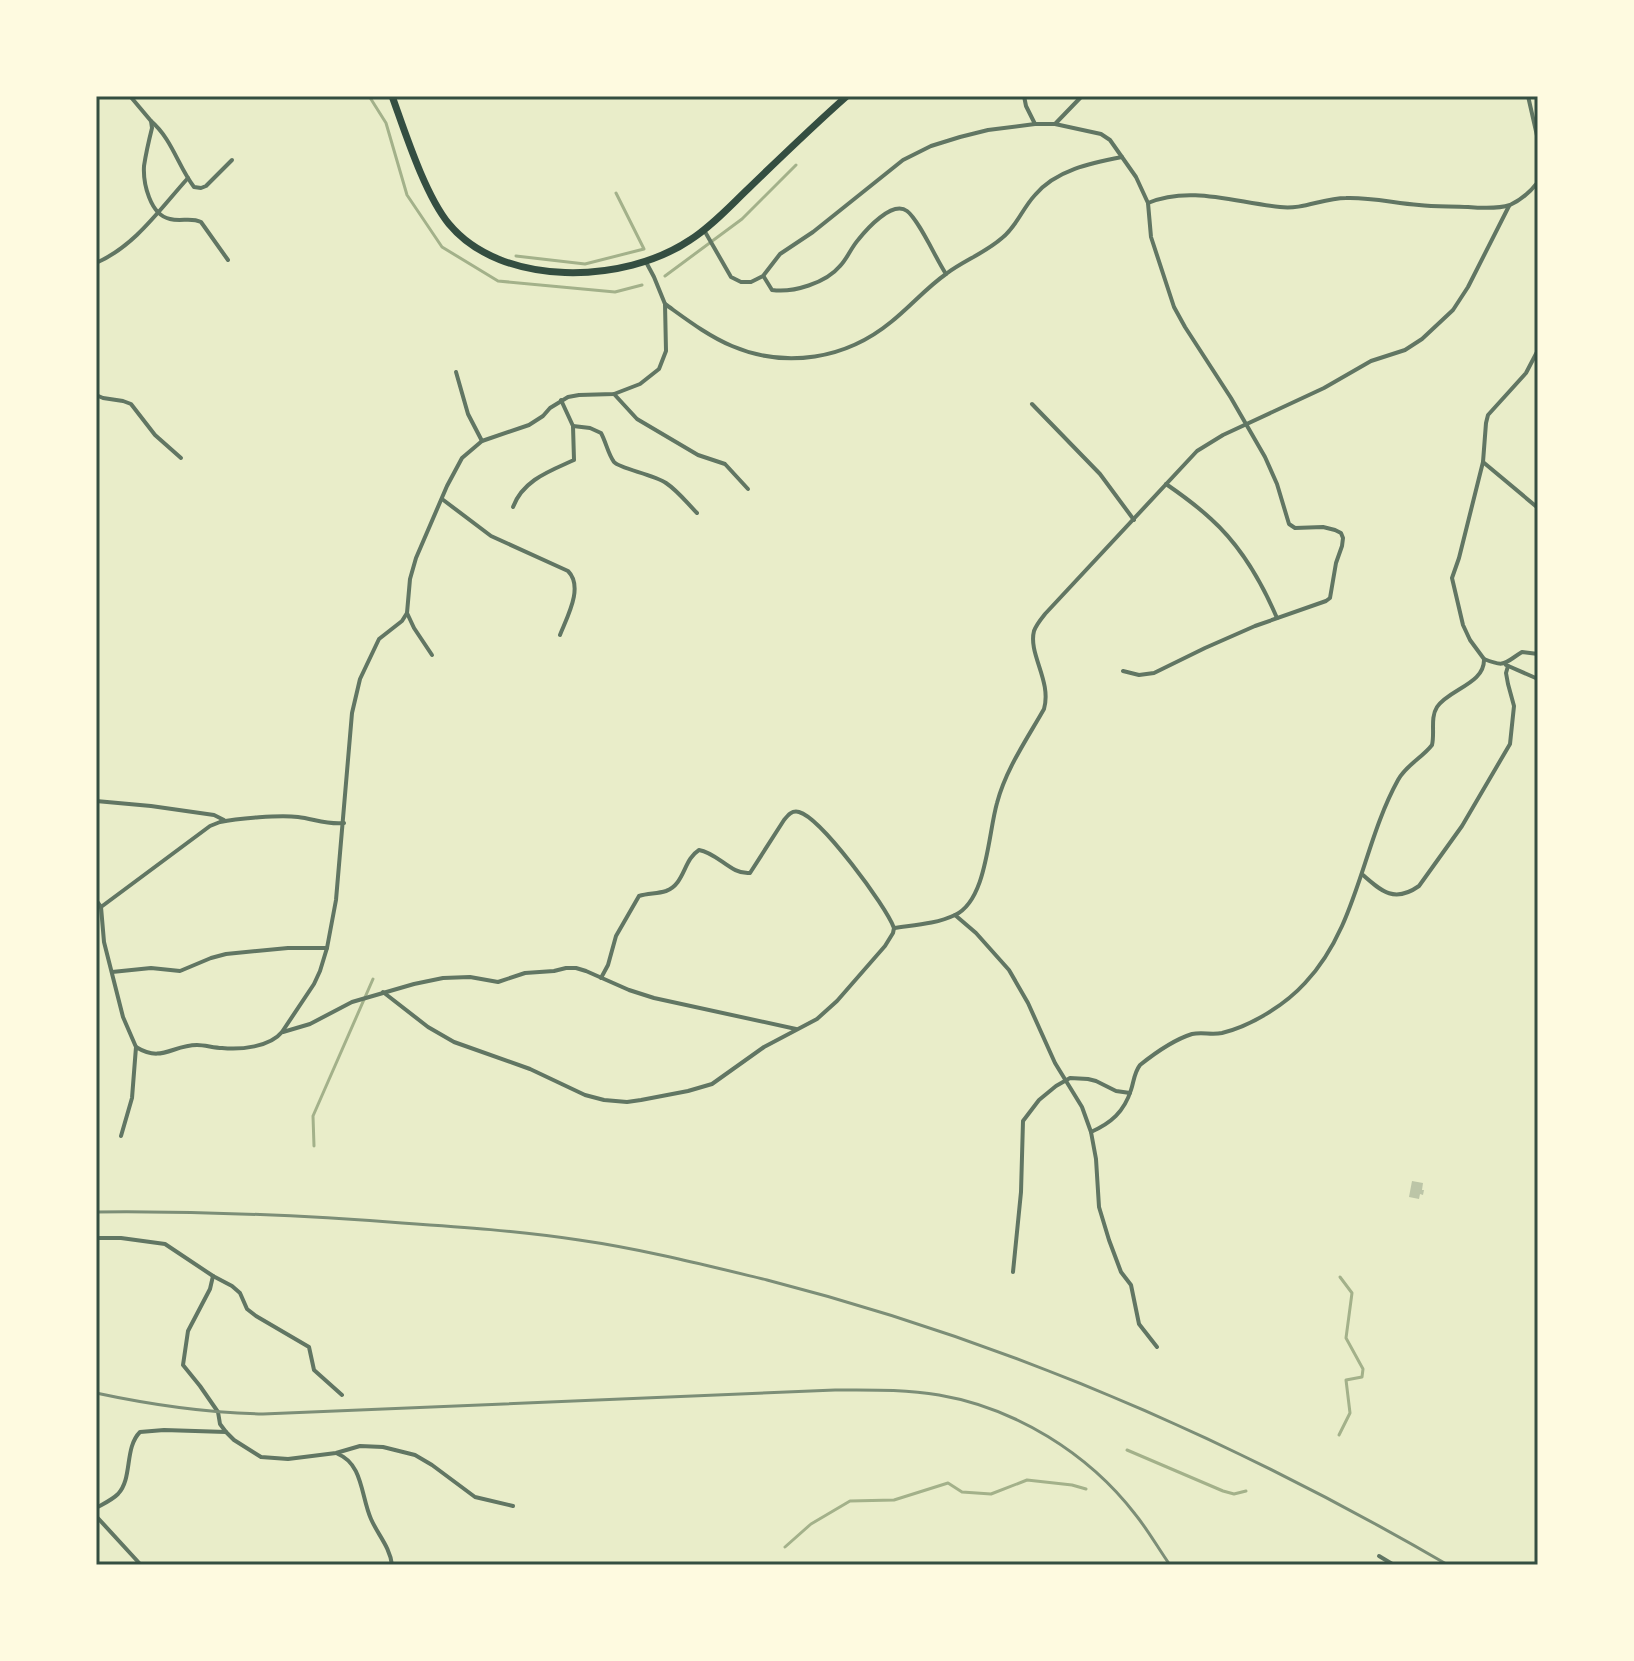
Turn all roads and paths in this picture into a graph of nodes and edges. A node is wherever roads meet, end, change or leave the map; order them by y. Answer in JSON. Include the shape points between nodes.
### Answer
{"nodes":[{"id":1,"x":130,"y":96,"type":"edge"},
{"id":2,"x":392,"y":96,"type":"edge"},
{"id":3,"x":847,"y":96,"type":"edge"},
{"id":4,"x":1024,"y":96,"type":"edge"},
{"id":5,"x":1082,"y":96,"type":"edge"},
{"id":6,"x":1528,"y":96,"type":"edge"},
{"id":7,"x":151,"y":121,"type":"junction"},
{"id":8,"x":1035,"y":124,"type":"junction"},
{"id":9,"x":1055,"y":124,"type":"junction"},
{"id":10,"x":1538,"y":140,"type":"edge"},
{"id":11,"x":1122,"y":157,"type":"junction"},
{"id":12,"x":232,"y":160,"type":"dead end"},
{"id":13,"x":188,"y":178,"type":"junction"},
{"id":14,"x":1538,"y":182,"type":"edge"},
{"id":15,"x":1148,"y":203,"type":"junction"},
{"id":16,"x":1509,"y":206,"type":"junction"},
{"id":17,"x":158,"y":212,"type":"junction"},
{"id":18,"x":704,"y":229,"type":"junction"},
{"id":19,"x":228,"y":260,"type":"dead end"},
{"id":20,"x":646,"y":262,"type":"junction"},
{"id":21,"x":96,"y":263,"type":"edge"},
{"id":22,"x":946,"y":274,"type":"junction"},
{"id":23,"x":763,"y":276,"type":"junction"},
{"id":24,"x":665,"y":304,"type":"junction"},
{"id":25,"x":1538,"y":350,"type":"edge"},
{"id":26,"x":456,"y":372,"type":"dead end"},
{"id":27,"x":614,"y":394,"type":"junction"},
{"id":28,"x":96,"y":395,"type":"edge"},
{"id":29,"x":561,"y":400,"type":"junction"},
{"id":30,"x":1032,"y":404,"type":"dead end"},
{"id":31,"x":1246,"y":424,"type":"junction"},
{"id":32,"x":573,"y":426,"type":"junction"},
{"id":33,"x":482,"y":441,"type":"junction"},
{"id":34,"x":181,"y":458,"type":"dead end"},
{"id":35,"x":1483,"y":462,"type":"junction"},
{"id":36,"x":1166,"y":484,"type":"junction"},
{"id":37,"x":748,"y":489,"type":"dead end"},
{"id":38,"x":442,"y":499,"type":"junction"},
{"id":39,"x":513,"y":507,"type":"dead end"},
{"id":40,"x":1538,"y":508,"type":"edge"},
{"id":41,"x":697,"y":513,"type":"dead end"},
{"id":42,"x":1134,"y":520,"type":"junction"},
{"id":43,"x":407,"y":613,"type":"junction"},
{"id":44,"x":1277,"y":618,"type":"junction"},
{"id":45,"x":560,"y":635,"type":"dead end"},
{"id":46,"x":1538,"y":654,"type":"edge"},
{"id":47,"x":432,"y":655,"type":"dead end"},
{"id":48,"x":1484,"y":659,"type":"junction"},
{"id":49,"x":1506,"y":665,"type":"junction"},
{"id":50,"x":1123,"y":671,"type":"dead end"},
{"id":51,"x":1538,"y":679,"type":"edge"},
{"id":52,"x":96,"y":801,"type":"edge"},
{"id":53,"x":226,"y":821,"type":"junction"},
{"id":54,"x":344,"y":823,"type":"junction"},
{"id":55,"x":1362,"y":875,"type":"junction"},
{"id":56,"x":96,"y":900,"type":"edge"},
{"id":57,"x":101,"y":907,"type":"junction"},
{"id":58,"x":955,"y":915,"type":"junction"},
{"id":59,"x":894,"y":928,"type":"junction"},
{"id":60,"x":96,"y":942,"type":"edge"},
{"id":61,"x":104,"y":942,"type":"junction"},
{"id":62,"x":327,"y":948,"type":"junction"},
{"id":63,"x":112,"y":972,"type":"junction"},
{"id":64,"x":601,"y":978,"type":"junction"},
{"id":65,"x":383,"y":992,"type":"junction"},
{"id":66,"x":798,"y":1029,"type":"junction"},
{"id":67,"x":282,"y":1032,"type":"junction"},
{"id":68,"x":136,"y":1047,"type":"junction"},
{"id":69,"x":1065,"y":1080,"type":"junction"},
{"id":70,"x":1130,"y":1093,"type":"junction"},
{"id":71,"x":1091,"y":1132,"type":"junction"},
{"id":72,"x":121,"y":1136,"type":"dead end"},
{"id":73,"x":96,"y":1238,"type":"edge"},
{"id":74,"x":1013,"y":1272,"type":"dead end"},
{"id":75,"x":213,"y":1276,"type":"junction"},
{"id":76,"x":1157,"y":1347,"type":"dead end"},
{"id":77,"x":342,"y":1395,"type":"dead end"},
{"id":78,"x":226,"y":1432,"type":"junction"},
{"id":79,"x":336,"y":1453,"type":"junction"},
{"id":80,"x":513,"y":1506,"type":"dead end"},
{"id":81,"x":96,"y":1508,"type":"edge"},
{"id":82,"x":96,"y":1516,"type":"edge"},
{"id":83,"x":1379,"y":1556,"type":"dead end"},
{"id":84,"x":141,"y":1565,"type":"edge"},
{"id":85,"x":392,"y":1565,"type":"edge"},
{"id":86,"x":1394,"y":1565,"type":"edge"}],
"edges":[{"from":1,"to":7,"type":"street"},
{"from":2,"to":20,"type":"main road","via":[[435,202],[461,238],[479,251],[524,267],[581,273]]},
{"from":3,"to":18,"type":"main road"},
{"from":4,"to":8,"type":"street"},
{"from":5,"to":9,"type":"street"},
{"from":6,"to":10,"type":"street"},
{"from":7,"to":13,"type":"street","via":[[165,135]]},
{"from":7,"to":17,"type":"street","via":[[144,168]]},
{"from":8,"to":9,"type":"street"},
{"from":8,"to":23,"type":"street","via":[[969,135],[903,160],[780,254]]},
{"from":9,"to":11,"type":"street","via":[[1101,134]]},
{"from":11,"to":15,"type":"street"},
{"from":11,"to":22,"type":"street","via":[[1061,174],[1035,194],[1001,239]]},
{"from":12,"to":13,"type":"street","via":[[206,186],[194,187]]},
{"from":13,"to":17,"type":"street"},
{"from":14,"to":16,"type":"street"},
{"from":15,"to":16,"type":"street","via":[[1175,196],[1281,208],[1348,198],[1421,206]]},
{"from":15,"to":31,"type":"street","via":[[1151,237],[1174,307]]},
{"from":16,"to":31,"type":"street","via":[[1453,310],[1422,339]]},
{"from":17,"to":19,"type":"street","via":[[171,220],[201,222]]},
{"from":17,"to":21,"type":"street","via":[[125,246]]},
{"from":18,"to":20,"type":"main road"},
{"from":18,"to":23,"type":"street","via":[[731,277],[746,283]]},
{"from":20,"to":24,"type":"street"},
{"from":22,"to":23,"type":"street","via":[[914,218],[901,208],[875,222],[828,277],[779,291],[772,290]]},
{"from":22,"to":24,"type":"street","via":[[870,337],[819,357],[778,359],[730,346]]},
{"from":24,"to":27,"type":"street","via":[[666,351],[659,369]]},
{"from":25,"to":35,"type":"street","via":[[1526,373],[1488,415]]},
{"from":26,"to":33,"type":"street"},
{"from":27,"to":29,"type":"street"},
{"from":27,"to":37,"type":"street","via":[[637,419],[698,455],[725,464]]},
{"from":28,"to":34,"type":"street","via":[[131,404]]},
{"from":29,"to":32,"type":"street"},
{"from":29,"to":33,"type":"street","via":[[529,425]]},
{"from":30,"to":42,"type":"street","via":[[1100,474]]},
{"from":31,"to":36,"type":"street","via":[[1197,451]]},
{"from":31,"to":44,"type":"street","via":[[1277,484],[1289,524],[1335,530],[1343,538],[1329,599]]},
{"from":32,"to":39,"type":"street","via":[[574,460],[532,481]]},
{"from":32,"to":41,"type":"street","via":[[596,429],[617,465],[664,482]]},
{"from":33,"to":38,"type":"street","via":[[462,458]]},
{"from":35,"to":40,"type":"street"},
{"from":35,"to":48,"type":"street","via":[[1452,578],[1463,625]]},
{"from":36,"to":42,"type":"street"},
{"from":36,"to":44,"type":"street","via":[[1222,530],[1261,584]]},
{"from":38,"to":43,"type":"street","via":[[416,558]]},
{"from":38,"to":45,"type":"street","via":[[491,536],[573,576],[574,595]]},
{"from":42,"to":58,"type":"street","via":[[1035,628],[1047,701],[1002,787],[980,884]]},
{"from":43,"to":47,"type":"street"},
{"from":43,"to":54,"type":"street","via":[[379,639],[360,679],[352,713]]},
{"from":44,"to":50,"type":"street","via":[[1154,673]]},
{"from":46,"to":49,"type":"street","via":[[1522,652]]},
{"from":48,"to":49,"type":"street"},
{"from":48,"to":55,"type":"street","via":[[1478,676],[1437,706],[1432,745],[1399,777]]},
{"from":49,"to":51,"type":"street"},
{"from":49,"to":55,"type":"street","via":[[1514,706],[1510,744],[1462,826],[1419,886],[1402,896],[1381,890]]},
{"from":52,"to":53,"type":"street","via":[[169,808]]},
{"from":53,"to":54,"type":"street","via":[[300,817]]},
{"from":53,"to":57,"type":"street","via":[[210,826]]},
{"from":54,"to":62,"type":"street"},
{"from":55,"to":70,"type":"street","via":[[1338,935],[1304,985],[1261,1017],[1222,1033],[1178,1040],[1140,1065]]},
{"from":56,"to":57,"type":"street"},
{"from":57,"to":61,"type":"street"},
{"from":58,"to":59,"type":"street"},
{"from":58,"to":69,"type":"street","via":[[1009,970]]},
{"from":59,"to":64,"type":"street","via":[[822,829],[794,812],[750,873],[699,850],[672,888],[639,896],[616,936]]},
{"from":59,"to":66,"type":"street","via":[[837,1001]]},
{"from":60,"to":61,"type":"street"},
{"from":61,"to":63,"type":"street"},
{"from":62,"to":63,"type":"street","via":[[226,954],[180,971]]},
{"from":62,"to":67,"type":"street","via":[[314,984]]},
{"from":63,"to":68,"type":"street"},
{"from":64,"to":65,"type":"street","via":[[566,968],[498,982],[443,978]]},
{"from":64,"to":66,"type":"street","via":[[654,998]]},
{"from":65,"to":66,"type":"street","via":[[454,1042],[604,1100],[641,1100],[712,1084]]},
{"from":65,"to":67,"type":"street"},
{"from":67,"to":68,"type":"street","via":[[272,1041],[237,1048],[196,1045],[153,1055]]},
{"from":68,"to":72,"type":"street","via":[[132,1098]]},
{"from":69,"to":70,"type":"street","via":[[1088,1079]]},
{"from":69,"to":71,"type":"street"},
{"from":69,"to":74,"type":"street","via":[[1023,1121]]},
{"from":70,"to":71,"type":"street","via":[[1114,1119]]},
{"from":71,"to":76,"type":"street","via":[[1099,1207],[1121,1272],[1131,1285],[1139,1324]]},
{"from":73,"to":75,"type":"street","via":[[165,1244]]},
{"from":75,"to":77,"type":"street","via":[[237,1289],[256,1316],[309,1347],[314,1370]]},
{"from":75,"to":78,"type":"street","via":[[188,1331],[183,1365],[218,1412]]},
{"from":78,"to":79,"type":"street","via":[[261,1457]]},
{"from":78,"to":81,"type":"street","via":[[140,1432],[123,1487]]},
{"from":79,"to":80,"type":"street","via":[[360,1446],[402,1451],[432,1465],[475,1497]]},
{"from":79,"to":85,"type":"street","via":[[348,1458],[356,1472]]},
{"from":82,"to":84,"type":"street"},
{"from":83,"to":86,"type":"street"}]}
